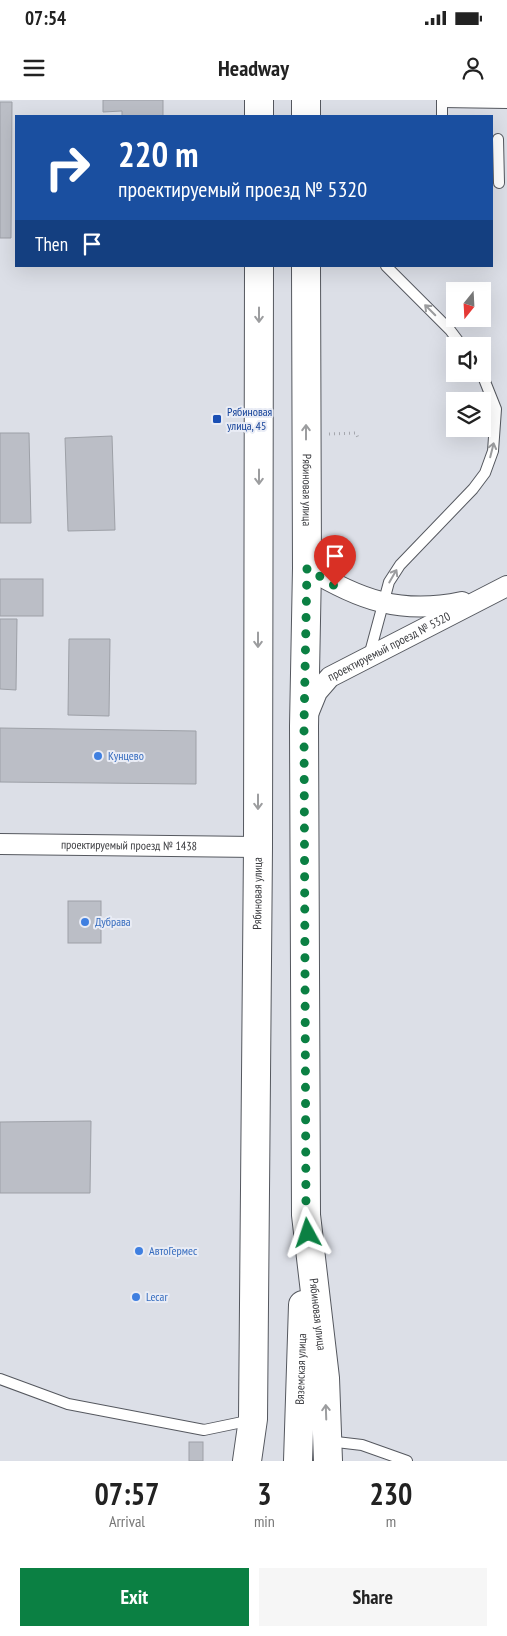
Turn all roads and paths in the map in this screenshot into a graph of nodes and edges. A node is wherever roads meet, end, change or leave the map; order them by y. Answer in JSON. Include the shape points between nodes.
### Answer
{"nodes":[{"id":1,"x":259,"y":100,"type":"edge"},
{"id":2,"x":306,"y":100,"type":"edge"},
{"id":3,"x":442,"y":101,"type":"edge"},
{"id":4,"x":507,"y":102,"type":"edge"},
{"id":5,"x":259,"y":115,"type":"edge"},
{"id":6,"x":306,"y":115,"type":"edge"},
{"id":7,"x":442,"y":115,"type":"edge"},
{"id":8,"x":499,"y":139,"type":"edge"},
{"id":9,"x":499,"y":183,"type":"dead end"},
{"id":10,"x":259,"y":267,"type":"edge"},
{"id":11,"x":306,"y":267,"type":"edge"},
{"id":12,"x":387,"y":267,"type":"edge"},
{"id":13,"x":455,"y":337,"type":"edge"},
{"id":14,"x":485,"y":382,"type":"edge"},
{"id":15,"x":325,"y":435,"type":"dead end"},
{"id":16,"x":359,"y":440,"type":"dead end"},
{"id":17,"x":307,"y":568,"type":"junction"},
{"id":18,"x":502,"y":588,"type":"edge"},
{"id":19,"x":382,"y":604,"type":"junction"},
{"id":20,"x":369,"y":656,"type":"junction"},
{"id":21,"x":304,"y":726,"type":"junction"},
{"id":22,"x":0,"y":844,"type":"edge"},
{"id":23,"x":258,"y":847,"type":"junction"},
{"id":24,"x":306,"y":1215,"type":"junction"},
{"id":25,"x":0,"y":1379,"type":"edge"},
{"id":26,"x":253,"y":1419,"type":"junction"},
{"id":27,"x":327,"y":1451,"type":"edge"},
{"id":28,"x":248,"y":1461,"type":"edge"},
{"id":29,"x":254,"y":1461,"type":"edge"},
{"id":30,"x":298,"y":1461,"type":"edge"},
{"id":31,"x":407,"y":1461,"type":"edge"}],
"edges":[{"from":1,"to":5,"type":"main road"},
{"from":2,"to":6,"type":"main road"},
{"from":3,"to":4,"type":"lane"},
{"from":3,"to":7,"type":"lane"},
{"from":8,"to":9,"type":"lane"},
{"from":10,"to":23,"type":"main road","name":"Рябиновая улица","one_way":true},
{"from":17,"to":11,"type":"main road","name":"Рябиновая улица","one_way":true},
{"from":13,"to":12,"type":"lane","one_way":true},
{"from":19,"to":14,"type":"lane","one_way":true,"via":[[389,582],[400,565],[485,473],[493,451],[496,410]]},
{"from":15,"to":16,"type":"path","via":[[356,433]]},
{"from":17,"to":19,"type":"street","name":"проектируемый проезд № 5320","via":[[343,590]]},
{"from":17,"to":21,"type":"main road","name":"Рябиновая улица"},
{"from":18,"to":19,"type":"street","name":"проектируемый проезд № 5320","via":[[445,605]]},
{"from":18,"to":20,"type":"street","name":"проектируемый проезд № 5320"},
{"from":19,"to":20,"type":"lane"},
{"from":20,"to":21,"type":"street","name":"проектируемый проезд № 5320","via":[[325,682],[313,700]]},
{"from":21,"to":24,"type":"main road","name":"Рябиновая улица"},
{"from":22,"to":23,"type":"street","name":"проектируемый проезд № 1438"},
{"from":23,"to":26,"type":"main road","name":"Рябиновая улица"},
{"from":27,"to":24,"type":"main road","name":"Рябиновая улица","one_way":true,"via":[[325,1378]]},
{"from":24,"to":30,"type":"main road","name":"Вяземская улица"},
{"from":25,"to":26,"type":"lane","via":[[68,1404],[204,1430]]},
{"from":26,"to":28,"type":"main road","name":"Рябиновая улица"},
{"from":26,"to":29,"type":"main road"},
{"from":27,"to":31,"type":"lane","via":[[347,1441]]}]}
